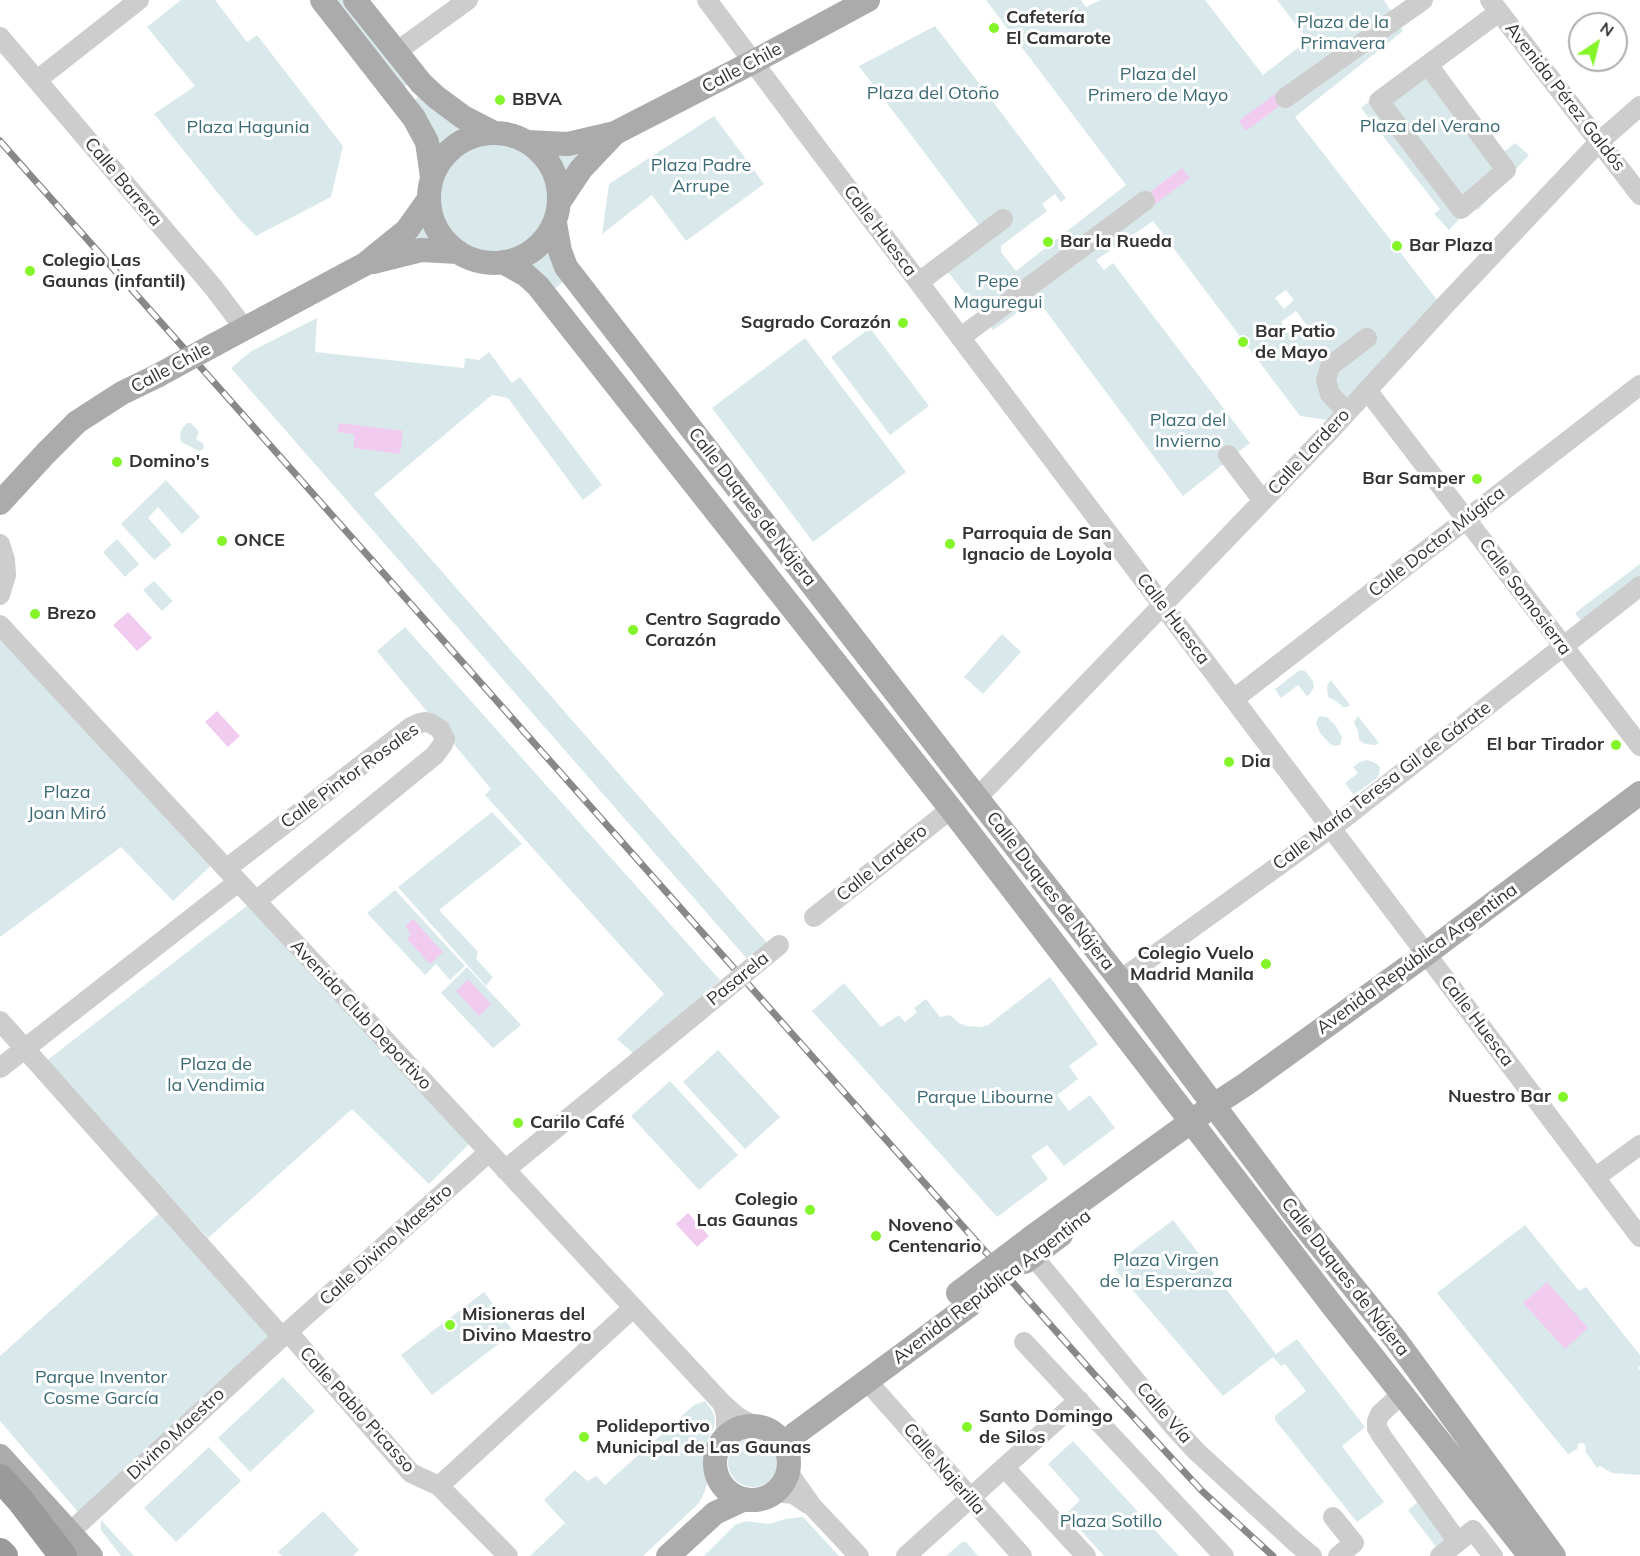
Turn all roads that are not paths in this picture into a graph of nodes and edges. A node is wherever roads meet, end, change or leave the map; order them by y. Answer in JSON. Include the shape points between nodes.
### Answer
{"nodes":[{"id":1,"x":139,"y":0,"type":"edge"},
{"id":2,"x":322,"y":0,"type":"edge"},
{"id":3,"x":355,"y":0,"type":"edge"},
{"id":4,"x":468,"y":0,"type":"edge"},
{"id":5,"x":707,"y":0,"type":"edge"},
{"id":6,"x":868,"y":0,"type":"edge"},
{"id":7,"x":1423,"y":0,"type":"edge"},
{"id":8,"x":1495,"y":6,"type":"edge"},
{"id":9,"x":0,"y":37,"type":"edge"},
{"id":10,"x":396,"y":52,"type":"junction"},
{"id":11,"x":753,"y":62,"type":"junction"},
{"id":12,"x":1428,"y":65,"type":"junction"},
{"id":13,"x":37,"y":80,"type":"junction"},
{"id":14,"x":1393,"y":91,"type":"junction"},
{"id":15,"x":1285,"y":98,"type":"dead end"},
{"id":16,"x":1640,"y":106,"type":"edge"},
{"id":17,"x":494,"y":133,"type":"junction"},
{"id":18,"x":615,"y":133,"type":"junction"},
{"id":19,"x":527,"y":142,"type":"junction"},
{"id":20,"x":1599,"y":142,"type":"junction"},
{"id":21,"x":1430,"y":149,"type":"dead end"},
{"id":22,"x":430,"y":188,"type":"junction"},
{"id":23,"x":1640,"y":195,"type":"edge"},
{"id":24,"x":1145,"y":201,"type":"dead end"},
{"id":25,"x":557,"y":213,"type":"junction"},
{"id":26,"x":1003,"y":219,"type":"dead end"},
{"id":27,"x":458,"y":252,"type":"junction"},
{"id":28,"x":503,"y":262,"type":"junction"},
{"id":29,"x":365,"y":264,"type":"junction"},
{"id":30,"x":919,"y":282,"type":"junction"},
{"id":31,"x":244,"y":328,"type":"junction"},
{"id":32,"x":961,"y":337,"type":"junction"},
{"id":33,"x":1367,"y":338,"type":"dead end"},
{"id":34,"x":1640,"y":385,"type":"edge"},
{"id":35,"x":1367,"y":390,"type":"junction"},
{"id":36,"x":1347,"y":412,"type":"junction"},
{"id":37,"x":1228,"y":455,"type":"dead end"},
{"id":38,"x":1263,"y":501,"type":"junction"},
{"id":39,"x":0,"y":503,"type":"edge"},
{"id":40,"x":1466,"y":520,"type":"junction"},
{"id":41,"x":0,"y":544,"type":"edge"},
{"id":42,"x":1640,"y":586,"type":"edge"},
{"id":43,"x":0,"y":595,"type":"edge"},
{"id":44,"x":1162,"y":604,"type":"junction"},
{"id":45,"x":0,"y":625,"type":"edge"},
{"id":46,"x":1562,"y":645,"type":"junction"},
{"id":47,"x":1234,"y":699,"type":"junction"},
{"id":48,"x":1640,"y":746,"type":"edge"},
{"id":49,"x":1640,"y":793,"type":"edge"},
{"id":50,"x":977,"y":798,"type":"junction"},
{"id":51,"x":951,"y":809,"type":"junction"},
{"id":52,"x":1331,"y":828,"type":"junction"},
{"id":53,"x":232,"y":875,"type":"junction"},
{"id":54,"x":256,"y":901,"type":"junction"},
{"id":55,"x":814,"y":917,"type":"dead end"},
{"id":56,"x":779,"y":945,"type":"dead end"},
{"id":57,"x":1426,"y":954,"type":"junction"},
{"id":58,"x":1120,"y":980,"type":"junction"},
{"id":59,"x":0,"y":1021,"type":"edge"},
{"id":60,"x":25,"y":1048,"type":"junction"},
{"id":61,"x":0,"y":1068,"type":"edge"},
{"id":62,"x":1214,"y":1105,"type":"junction"},
{"id":63,"x":1192,"y":1122,"type":"junction"},
{"id":64,"x":1640,"y":1145,"type":"edge"},
{"id":65,"x":489,"y":1152,"type":"junction"},
{"id":66,"x":505,"y":1170,"type":"junction"},
{"id":67,"x":1596,"y":1177,"type":"junction"},
{"id":68,"x":1640,"y":1237,"type":"edge"},
{"id":69,"x":1030,"y":1252,"type":"junction"},
{"id":70,"x":964,"y":1299,"type":"junction"},
{"id":71,"x":633,"y":1308,"type":"junction"},
{"id":72,"x":285,"y":1335,"type":"junction"},
{"id":73,"x":1024,"y":1342,"type":"dead end"},
{"id":74,"x":867,"y":1381,"type":"junction"},
{"id":75,"x":1402,"y":1394,"type":"junction"},
{"id":76,"x":1079,"y":1400,"type":"junction"},
{"id":77,"x":723,"y":1404,"type":"junction"},
{"id":78,"x":772,"y":1435,"type":"junction"},
{"id":79,"x":724,"y":1438,"type":"junction"},
{"id":80,"x":0,"y":1456,"type":"edge"},
{"id":81,"x":1005,"y":1467,"type":"junction"},
{"id":82,"x":788,"y":1472,"type":"junction"},
{"id":83,"x":0,"y":1478,"type":"edge"},
{"id":84,"x":721,"y":1483,"type":"junction"},
{"id":85,"x":439,"y":1486,"type":"junction"},
{"id":86,"x":775,"y":1492,"type":"junction"},
{"id":87,"x":970,"y":1498,"type":"junction"},
{"id":88,"x":746,"y":1499,"type":"junction"},
{"id":89,"x":0,"y":1506,"type":"edge"},
{"id":90,"x":812,"y":1506,"type":"junction"},
{"id":91,"x":1332,"y":1517,"type":"dead end"},
{"id":92,"x":707,"y":1520,"type":"junction"},
{"id":93,"x":1466,"y":1536,"type":"junction"},
{"id":94,"x":67,"y":1544,"type":"edge"},
{"id":95,"x":0,"y":1552,"type":"edge"},
{"id":96,"x":4,"y":1556,"type":"edge"},
{"id":97,"x":43,"y":1556,"type":"edge"},
{"id":98,"x":92,"y":1556,"type":"edge"},
{"id":99,"x":508,"y":1556,"type":"edge"},
{"id":100,"x":668,"y":1556,"type":"edge"},
{"id":101,"x":859,"y":1556,"type":"edge"},
{"id":102,"x":906,"y":1556,"type":"edge"},
{"id":103,"x":1022,"y":1556,"type":"edge"},
{"id":104,"x":1086,"y":1556,"type":"edge"},
{"id":105,"x":1224,"y":1556,"type":"edge"},
{"id":106,"x":1312,"y":1556,"type":"edge"},
{"id":107,"x":1338,"y":1556,"type":"edge"},
{"id":108,"x":1440,"y":1556,"type":"edge"},
{"id":109,"x":1493,"y":1556,"type":"edge"},
{"id":110,"x":1530,"y":1556,"type":"edge"},
{"id":111,"x":1554,"y":1556,"type":"edge"}],
"edges":[{"from":1,"to":13,"type":"street"},
{"from":2,"to":22,"type":"main road","via":[[414,118],[427,142]]},
{"from":3,"to":10,"type":"main road"},
{"from":4,"to":10,"type":"street"},
{"from":5,"to":11,"type":"street","name":"Calle Huesca"},
{"from":6,"to":11,"type":"main road","name":"Calle Chile"},
{"from":7,"to":15,"type":"street"},
{"from":8,"to":12,"type":"street"},
{"from":8,"to":20,"type":"street","name":"Avenida Pérez Galdós"},
{"from":9,"to":13,"type":"street","name":"Calle Barrera"},
{"from":10,"to":17,"type":"main road","via":[[436,97]]},
{"from":11,"to":18,"type":"main road","name":"Calle Chile"},
{"from":11,"to":30,"type":"street","name":"Calle Huesca"},
{"from":12,"to":14,"type":"street"},
{"from":12,"to":14,"type":"street","via":[[1506,170],[1461,209],[1379,101]]},
{"from":13,"to":31,"type":"street","name":"Calle Barrera"},
{"from":14,"to":21,"type":"street","via":[[1400,111]]},
{"from":16,"to":20,"type":"street","name":"Calle Lardero"},
{"from":17,"to":19,"type":"main road"},
{"from":17,"to":22,"type":"main road","via":[[472,136],[457,144],[440,162]]},
{"from":18,"to":19,"type":"main road","name":"Calle Chile","via":[[568,144]]},
{"from":18,"to":25,"type":"main road","name":"Calle Chile","via":[[581,169]]},
{"from":19,"to":25,"type":"main road","via":[[542,153],[554,171]]},
{"from":20,"to":23,"type":"street","name":"Avenida Pérez Galdós"},
{"from":20,"to":35,"type":"street","name":"Calle Lardero"},
{"from":22,"to":27,"type":"main road","via":[[432,219]]},
{"from":22,"to":29,"type":"main road","name":"Calle Chile","via":[[406,230]]},
{"from":24,"to":32,"type":"street"},
{"from":25,"to":28,"type":"main road","via":[[538,246],[521,258]]},
{"from":25,"to":50,"type":"main road","name":"Calle Duques de Nájera","via":[[560,250],[566,267]]},
{"from":26,"to":30,"type":"street"},
{"from":27,"to":28,"type":"main road","via":[[478,261]]},
{"from":27,"to":29,"type":"main road","name":"Calle Chile","via":[[421,250]]},
{"from":28,"to":51,"type":"main road","name":"Calle Duques de Nájera","via":[[538,286]]},
{"from":29,"to":31,"type":"main road","name":"Calle Chile"},
{"from":30,"to":32,"type":"street","name":"Calle Huesca"},
{"from":31,"to":39,"type":"main road","name":"Calle Chile","bridge":true,"via":[[122,393],[77,422]]},
{"from":32,"to":44,"type":"street","name":"Calle Huesca"},
{"from":33,"to":36,"type":"street","via":[[1330,366],[1326,381],[1330,394]]},
{"from":34,"to":40,"type":"street","name":"Calle Doctor Múgica"},
{"from":35,"to":36,"type":"street","name":"Calle Lardero"},
{"from":35,"to":40,"type":"street","name":"Calle Somosierra"},
{"from":36,"to":38,"type":"street","name":"Calle Lardero"},
{"from":37,"to":38,"type":"street"},
{"from":38,"to":44,"type":"street","name":"Calle Lardero"},
{"from":40,"to":46,"type":"street","name":"Calle Somosierra"},
{"from":40,"to":47,"type":"street","name":"Calle Doctor Múgica"},
{"from":41,"to":43,"type":"street","via":[[6,575]]},
{"from":42,"to":46,"type":"street","name":"Calle María Teresa Gil de Gárate"},
{"from":44,"to":47,"type":"street","name":"Calle Huesca"},
{"from":44,"to":50,"type":"street","name":"Calle Lardero"},
{"from":45,"to":53,"type":"street","name":"Avenida Club Deportivo"},
{"from":46,"to":48,"type":"street","name":"Calle Somosierra"},
{"from":46,"to":52,"type":"street","name":"Calle María Teresa Gil de Gárate"},
{"from":47,"to":52,"type":"street","name":"Calle Huesca"},
{"from":49,"to":57,"type":"main road","name":"Avenida República Argentina"},
{"from":50,"to":58,"type":"main road","name":"Calle Duques de Nájera"},
{"from":51,"to":55,"type":"street","name":"Calle Lardero"},
{"from":51,"to":63,"type":"main road","name":"Calle Duques de Nájera"},
{"from":52,"to":57,"type":"street","name":"Calle Huesca"},
{"from":52,"to":58,"type":"street","name":"Calle María Teresa Gil de Gárate"},
{"from":53,"to":54,"type":"street","name":"Avenida Club Deportivo"},
{"from":53,"to":54,"type":"street","name":"Calle Pintor Rosales","via":[[410,728],[425,722],[440,729],[444,739],[435,755]]},
{"from":53,"to":60,"type":"street","name":"Calle Pintor Rosales"},
{"from":54,"to":65,"type":"street","name":"Avenida Club Deportivo"},
{"from":56,"to":66,"type":"street","name":"Pasarela","bridge":true},
{"from":57,"to":62,"type":"main road","name":"Avenida República Argentina"},
{"from":57,"to":67,"type":"street","name":"Calle Huesca"},
{"from":58,"to":62,"type":"main road","name":"Calle Duques de Nájera"},
{"from":59,"to":60,"type":"street"},
{"from":60,"to":61,"type":"street","name":"Calle Pintor Rosales"},
{"from":60,"to":72,"type":"street"},
{"from":62,"to":63,"type":"main road","name":"Avenida República Argentina"},
{"from":62,"to":111,"type":"main road","name":"Calle Duques de Nájera","via":[[1396,1340]]},
{"from":63,"to":69,"type":"main road","name":"Avenida República Argentina"},
{"from":63,"to":75,"type":"main road","name":"Calle Duques de Nájera"},
{"from":64,"to":67,"type":"street"},
{"from":65,"to":66,"type":"street","name":"Avenida Club Deportivo"},
{"from":65,"to":72,"type":"street","name":"Calle Divino Maestro"},
{"from":66,"to":71,"type":"street","name":"Avenida Club Deportivo"},
{"from":67,"to":68,"type":"street","name":"Calle Huesca"},
{"from":69,"to":70,"type":"main road","name":"Avenida República Argentina"},
{"from":69,"to":106,"type":"street","name":"Calle Vía","via":[[1173,1426]]},
{"from":70,"to":74,"type":"main road","name":"Avenida República Argentina"},
{"from":70,"to":78,"type":"main road","name":"Avenida República Argentina"},
{"from":71,"to":77,"type":"street","name":"Avenida Club Deportivo"},
{"from":71,"to":85,"type":"street"},
{"from":72,"to":85,"type":"street","name":"Calle Pablo Picasso","via":[[411,1473]]},
{"from":72,"to":94,"type":"street","name":"Divino Maestro"},
{"from":73,"to":76,"type":"street"},
{"from":74,"to":78,"type":"main road","name":"Avenida República Argentina","via":[[795,1434]]},
{"from":74,"to":87,"type":"street","name":"Calle Najerilla"},
{"from":75,"to":93,"type":"street","via":[[1380,1414],[1377,1428]]},
{"from":75,"to":110,"type":"main road","name":"Calle Duques de Nájera"},
{"from":76,"to":81,"type":"street"},
{"from":76,"to":105,"type":"street"},
{"from":77,"to":78,"type":"street","name":"Avenida Club Deportivo"},
{"from":77,"to":79,"type":"street"},
{"from":78,"to":79,"type":"main road","via":[[746,1426]]},
{"from":78,"to":82,"type":"main road","via":[[789,1460]]},
{"from":79,"to":84,"type":"main road","via":[[715,1460]]},
{"from":80,"to":94,"type":"main road"},
{"from":81,"to":87,"type":"street"},
{"from":81,"to":104,"type":"street"},
{"from":82,"to":86,"type":"main road"},
{"from":82,"to":90,"type":"street"},
{"from":83,"to":94,"type":"highway"},
{"from":84,"to":88,"type":"main road","via":[[729,1492]]},
{"from":84,"to":92,"type":"main road","via":[[719,1499]]},
{"from":85,"to":99,"type":"street","name":"Calle Pablo Picasso"},
{"from":86,"to":88,"type":"main road","via":[[764,1498]]},
{"from":86,"to":90,"type":"street","via":[[793,1494]]},
{"from":87,"to":102,"type":"street"},
{"from":87,"to":103,"type":"street","name":"Calle Najerilla"},
{"from":88,"to":92,"type":"main road"},
{"from":89,"to":97,"type":"highway"},
{"from":90,"to":101,"type":"street"},
{"from":91,"to":107,"type":"street","via":[[1354,1544]]},
{"from":92,"to":100,"type":"main road"},
{"from":93,"to":108,"type":"street"},
{"from":93,"to":109,"type":"street"},
{"from":94,"to":98,"type":"main road"},
{"from":95,"to":96,"type":"highway"}]}
